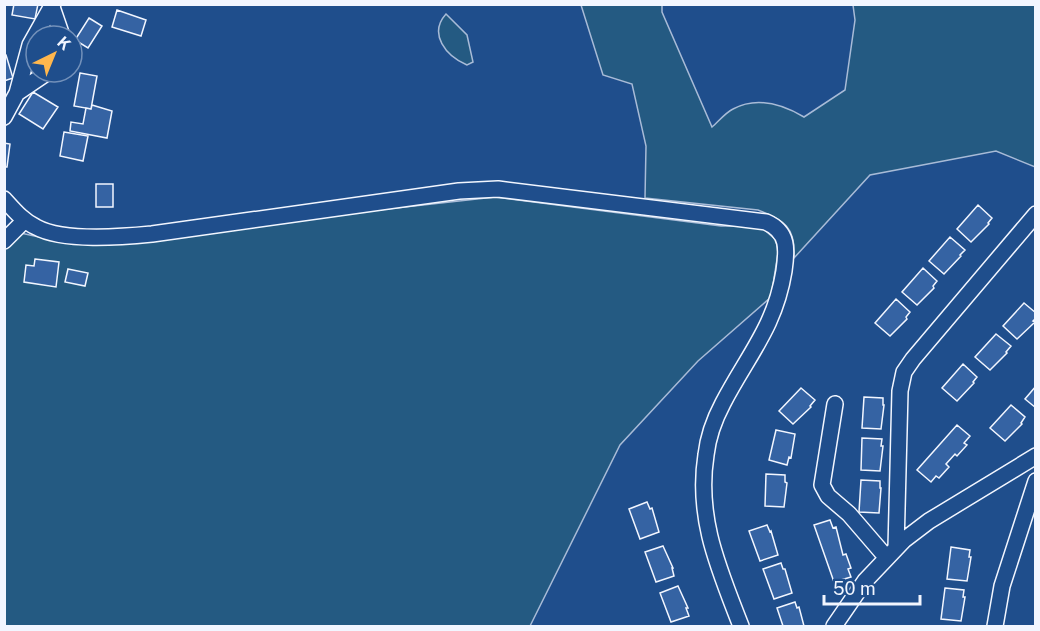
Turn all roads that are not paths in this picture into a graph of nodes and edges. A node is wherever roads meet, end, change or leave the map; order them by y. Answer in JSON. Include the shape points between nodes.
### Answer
{"nodes":[{"id":1,"x":52,"y":6,"type":"edge"},
{"id":2,"x":58,"y":24,"type":"edge"},
{"id":3,"x":30,"y":84,"type":"edge"},
{"id":4,"x":17,"y":93,"type":"junction"},
{"id":5,"x":4,"y":117,"type":"edge"},
{"id":6,"x":4,"y":199,"type":"edge"},
{"id":7,"x":1035,"y":214,"type":"edge"},
{"id":8,"x":24,"y":221,"type":"junction"},
{"id":9,"x":4,"y":241,"type":"edge"},
{"id":10,"x":835,"y":404,"type":"dead end"},
{"id":11,"x":1035,"y":456,"type":"edge"},
{"id":12,"x":1035,"y":481,"type":"edge"},
{"id":13,"x":891,"y":552,"type":"junction"},
{"id":14,"x":741,"y":627,"type":"edge"},
{"id":15,"x":834,"y":627,"type":"edge"},
{"id":16,"x":995,"y":627,"type":"edge"}],
"edges":[{"from":1,"to":2,"type":"street"},
{"from":1,"to":4,"type":"street","via":[[30,45]]},
{"from":3,"to":4,"type":"street"},
{"from":4,"to":5,"type":"street"},
{"from":6,"to":8,"type":"street"},
{"from":7,"to":13,"type":"street","via":[[904,372]]},
{"from":8,"to":9,"type":"street"},
{"from":8,"to":14,"type":"street","via":[[57,234],[123,237],[498,189],[774,225],[787,245],[781,292],[758,344],[717,415],[706,454],[705,521]]},
{"from":10,"to":13,"type":"street","via":[[822,485],[828,496]]},
{"from":11,"to":13,"type":"street","via":[[929,521]]},
{"from":12,"to":16,"type":"street","via":[[1001,589]]},
{"from":13,"to":15,"type":"street","via":[[865,581]]}]}
